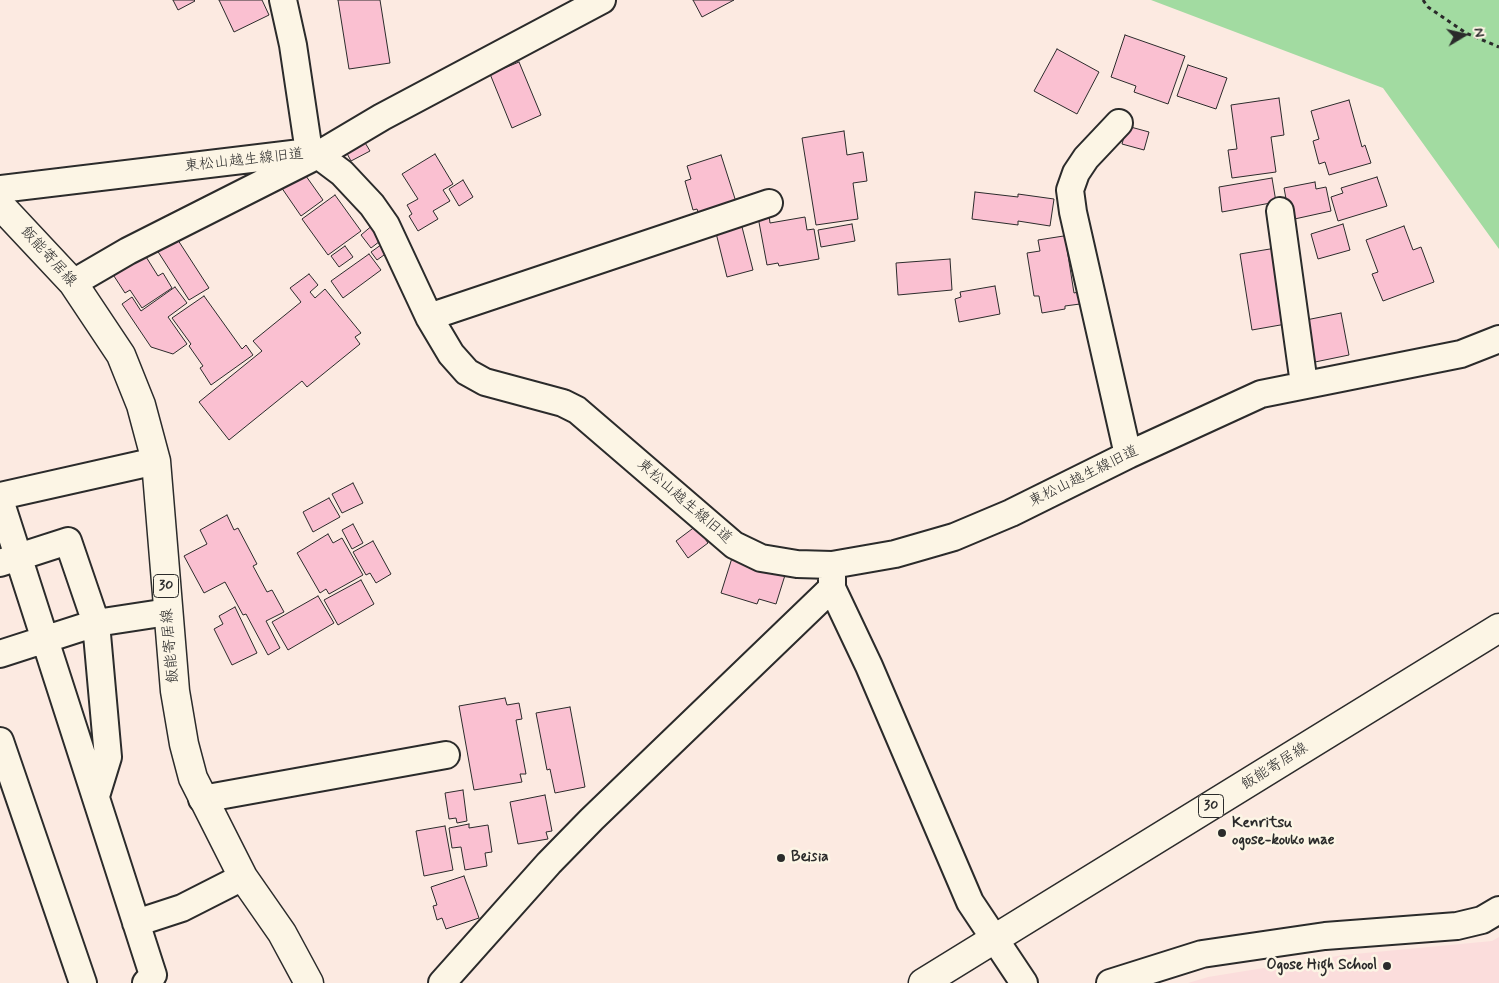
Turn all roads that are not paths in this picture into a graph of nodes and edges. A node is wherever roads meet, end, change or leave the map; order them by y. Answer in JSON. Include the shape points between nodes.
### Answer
{"nodes":[{"id":1,"x":284,"y":0,"type":"edge"},
{"id":2,"x":602,"y":0,"type":"edge"},
{"id":3,"x":1119,"y":123,"type":"dead end"},
{"id":4,"x":313,"y":154,"type":"junction"},
{"id":5,"x":0,"y":189,"type":"edge"},
{"id":6,"x":769,"y":203,"type":"dead end"},
{"id":7,"x":0,"y":205,"type":"edge"},
{"id":8,"x":1280,"y":211,"type":"dead end"},
{"id":9,"x":72,"y":282,"type":"junction"},
{"id":10,"x":429,"y":317,"type":"junction"},
{"id":11,"x":1499,"y":339,"type":"edge"},
{"id":12,"x":1304,"y":384,"type":"junction"},
{"id":13,"x":1128,"y":455,"type":"junction"},
{"id":14,"x":156,"y":461,"type":"junction"},
{"id":15,"x":0,"y":496,"type":"edge"},
{"id":16,"x":0,"y":500,"type":"edge"},
{"id":17,"x":9,"y":560,"type":"edge"},
{"id":18,"x":832,"y":576,"type":"junction"},
{"id":19,"x":168,"y":612,"type":"junction"},
{"id":20,"x":96,"y":623,"type":"junction"},
{"id":21,"x":1499,"y":628,"type":"edge"},
{"id":22,"x":45,"y":639,"type":"junction"},
{"id":23,"x":0,"y":654,"type":"edge"},
{"id":24,"x":0,"y":741,"type":"edge"},
{"id":25,"x":446,"y":755,"type":"dead end"},
{"id":26,"x":96,"y":796,"type":"junction"},
{"id":27,"x":202,"y":799,"type":"junction"},
{"id":28,"x":243,"y":877,"type":"junction"},
{"id":29,"x":1499,"y":910,"type":"edge"},
{"id":30,"x":136,"y":923,"type":"junction"},
{"id":31,"x":994,"y":939,"type":"junction"},
{"id":32,"x":83,"y":983,"type":"edge"},
{"id":33,"x":146,"y":983,"type":"edge"},
{"id":34,"x":309,"y":983,"type":"edge"},
{"id":35,"x":442,"y":983,"type":"edge"},
{"id":36,"x":922,"y":983,"type":"edge"},
{"id":37,"x":1024,"y":983,"type":"edge"},
{"id":38,"x":1110,"y":983,"type":"edge"}],
"edges":[{"from":1,"to":4,"type":"street"},
{"from":2,"to":4,"type":"street"},
{"from":3,"to":13,"type":"street","via":[[1086,158],[1070,190]]},
{"from":4,"to":5,"type":"street","name":"東松山越生線旧道"},
{"from":4,"to":9,"type":"street"},
{"from":4,"to":10,"type":"street","name":"東松山越生線旧道","via":[[342,173],[372,205],[386,225]]},
{"from":6,"to":10,"type":"street"},
{"from":7,"to":9,"type":"main road","name":"飯能寄居線","number":"30"},
{"from":8,"to":12,"type":"street"},
{"from":9,"to":14,"type":"main road","name":"飯能寄居線","number":"30","via":[[120,355],[141,405]]},
{"from":10,"to":18,"type":"street","name":"東松山越生線旧道","via":[[451,354],[467,372],[485,382],[563,403],[577,410],[734,545],[761,558],[797,564]]},
{"from":11,"to":12,"type":"street","name":"東松山越生線旧道","via":[[1461,354]]},
{"from":12,"to":13,"type":"street","name":"東松山越生線旧道","via":[[1261,394]]},
{"from":13,"to":18,"type":"street","name":"東松山越生線旧道","via":[[1011,513],[954,537]]},
{"from":14,"to":15,"type":"street"},
{"from":14,"to":19,"type":"main road","name":"飯能寄居線","number":"30"},
{"from":16,"to":17,"type":"street"},
{"from":17,"to":20,"type":"street","via":[[68,541]]},
{"from":17,"to":22,"type":"street"},
{"from":18,"to":31,"type":"street","via":[[970,902]]},
{"from":18,"to":35,"type":"street","via":[[561,850]]},
{"from":19,"to":20,"type":"street"},
{"from":19,"to":27,"type":"main road","name":"飯能寄居線","number":"30","via":[[175,691],[184,744]]},
{"from":20,"to":22,"type":"street"},
{"from":20,"to":26,"type":"street","via":[[108,757]]},
{"from":21,"to":31,"type":"main road","name":"飯能寄居線","number":"30"},
{"from":22,"to":23,"type":"street"},
{"from":22,"to":26,"type":"street"},
{"from":24,"to":32,"type":"street"},
{"from":25,"to":27,"type":"street"},
{"from":26,"to":30,"type":"street"},
{"from":27,"to":28,"type":"main road","name":"飯能寄居線","number":"30"},
{"from":28,"to":30,"type":"street","via":[[182,908]]},
{"from":28,"to":34,"type":"main road","name":"飯能寄居線","number":"30","via":[[282,933]]},
{"from":29,"to":38,"type":"street","via":[[1482,920],[1457,926],[1325,936],[1202,954]]},
{"from":30,"to":33,"type":"street","via":[[153,975]]},
{"from":31,"to":36,"type":"main road","name":"飯能寄居線","number":"30"},
{"from":31,"to":37,"type":"street"}]}
